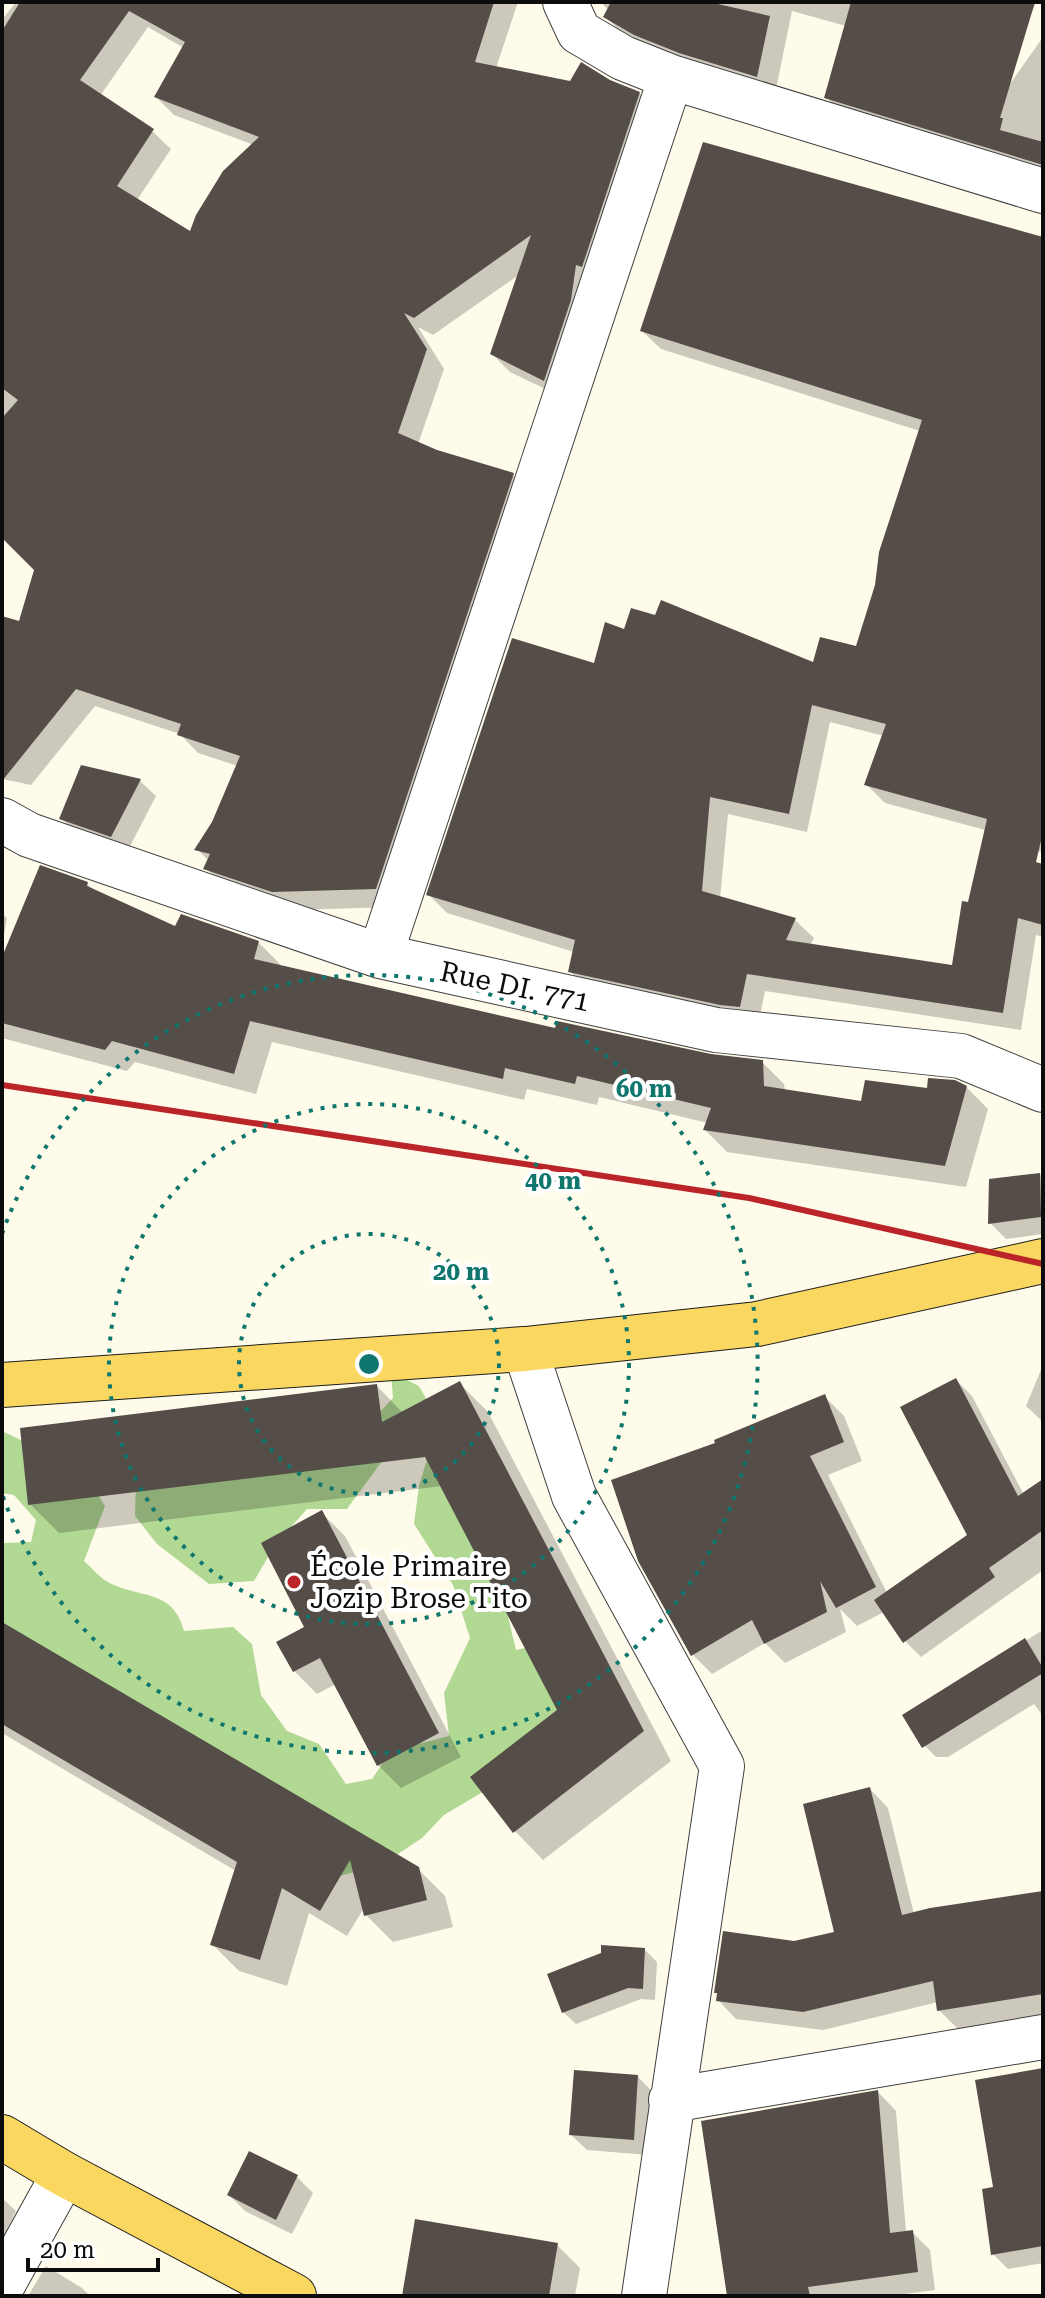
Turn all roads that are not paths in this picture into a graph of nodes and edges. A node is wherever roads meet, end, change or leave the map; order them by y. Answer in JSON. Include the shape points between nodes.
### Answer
{"nodes":[{"id":1,"x":565,"y":2,"type":"edge"},
{"id":2,"x":671,"y":77,"type":"junction"},
{"id":3,"x":1043,"y":191,"type":"edge"},
{"id":4,"x":2,"y":820,"type":"edge"},
{"id":5,"x":380,"y":956,"type":"junction"},
{"id":6,"x":1041,"y":1078,"type":"edge"},
{"id":7,"x":1043,"y":1261,"type":"edge"},
{"id":8,"x":525,"y":1349,"type":"junction"},
{"id":9,"x":2,"y":1385,"type":"edge"},
{"id":10,"x":1043,"y":2037,"type":"edge"},
{"id":11,"x":671,"y":2100,"type":"junction"},
{"id":12,"x":2,"y":2137,"type":"edge"},
{"id":13,"x":64,"y":2174,"type":"junction"},
{"id":14,"x":2,"y":2286,"type":"edge"},
{"id":15,"x":294,"y":2296,"type":"edge"},
{"id":16,"x":644,"y":2296,"type":"edge"}],
"edges":[{"from":1,"to":2,"type":"street","via":[[579,32],[623,58]]},
{"from":2,"to":3,"type":"street"},
{"from":2,"to":5,"type":"street"},
{"from":4,"to":5,"type":"street","name":"Rue DI. 771","via":[[29,835]]},
{"from":5,"to":6,"type":"street","name":"Rue DI. 771","via":[[716,1030],[961,1056]]},
{"from":7,"to":8,"type":"main road","via":[[757,1324]]},
{"from":8,"to":9,"type":"main road"},
{"from":8,"to":11,"type":"street","via":[[574,1496],[722,1766]]},
{"from":10,"to":11,"type":"street"},
{"from":11,"to":16,"type":"street"},
{"from":12,"to":13,"type":"main road"},
{"from":13,"to":14,"type":"street"},
{"from":13,"to":15,"type":"main road"}]}
